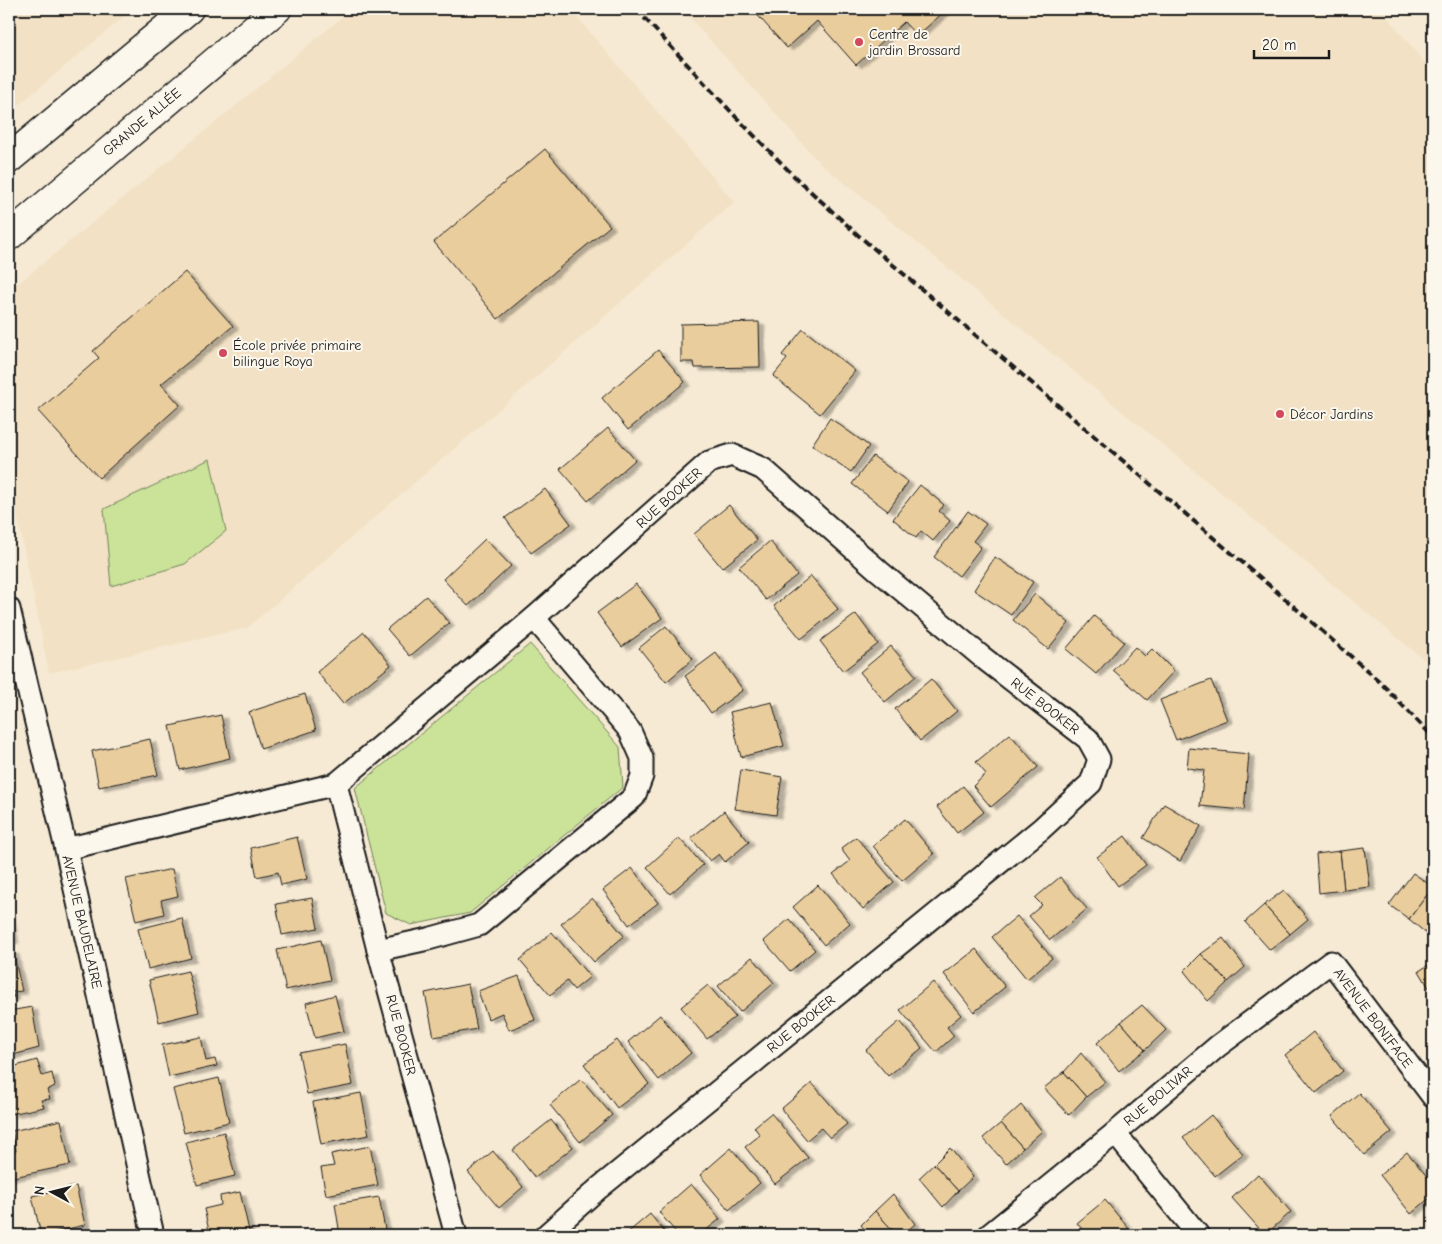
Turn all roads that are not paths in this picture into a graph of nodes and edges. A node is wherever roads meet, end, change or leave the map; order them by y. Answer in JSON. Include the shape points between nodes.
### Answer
{"nodes":[{"id":1,"x":189,"y":9,"type":"edge"},
{"id":2,"x":277,"y":9,"type":"edge"},
{"id":3,"x":9,"y":159,"type":"edge"},
{"id":4,"x":9,"y":236,"type":"edge"},
{"id":5,"x":9,"y":609,"type":"edge"},
{"id":6,"x":534,"y":618,"type":"junction"},
{"id":7,"x":336,"y":784,"type":"junction"},
{"id":8,"x":66,"y":849,"type":"junction"},
{"id":9,"x":378,"y":950,"type":"junction"},
{"id":10,"x":1331,"y":962,"type":"joint"},
{"id":11,"x":1433,"y":1096,"type":"edge"},
{"id":12,"x":1115,"y":1134,"type":"junction"},
{"id":13,"x":153,"y":1235,"type":"edge"},
{"id":14,"x":456,"y":1235,"type":"edge"},
{"id":15,"x":546,"y":1235,"type":"edge"},
{"id":16,"x":990,"y":1235,"type":"edge"},
{"id":17,"x":1198,"y":1235,"type":"edge"}],
"edges":[{"from":1,"to":3,"type":"main road"},
{"from":2,"to":4,"type":"main road","name":"GRANDE ALLÉE"},
{"from":5,"to":8,"type":"street","name":"AVENUE BAUDELAIRE"},
{"from":6,"to":7,"type":"street","name":"RUE BOOKER"},
{"from":6,"to":9,"type":"street","via":[[630,731],[642,758],[642,776],[634,797],[479,925]]},
{"from":6,"to":15,"type":"street","name":"RUE BOOKER","via":[[709,462],[732,455],[763,469],[879,571],[1088,739],[1099,759],[1091,783],[1041,829]]},
{"from":7,"to":8,"type":"street","name":"RUE BOOKER"},
{"from":7,"to":9,"type":"street","name":"RUE BOOKER"},
{"from":8,"to":13,"type":"street","name":"AVENUE BAUDELAIRE"},
{"from":9,"to":14,"type":"street","name":"RUE BOOKER"},
{"from":10,"to":11,"type":"street","name":"AVENUE BONIFACE"},
{"from":10,"to":12,"type":"street","name":"RUE BOLIVAR","via":[[1218,1046]]},
{"from":12,"to":16,"type":"street","name":"RUE BOLIVAR"},
{"from":12,"to":17,"type":"street"}]}
